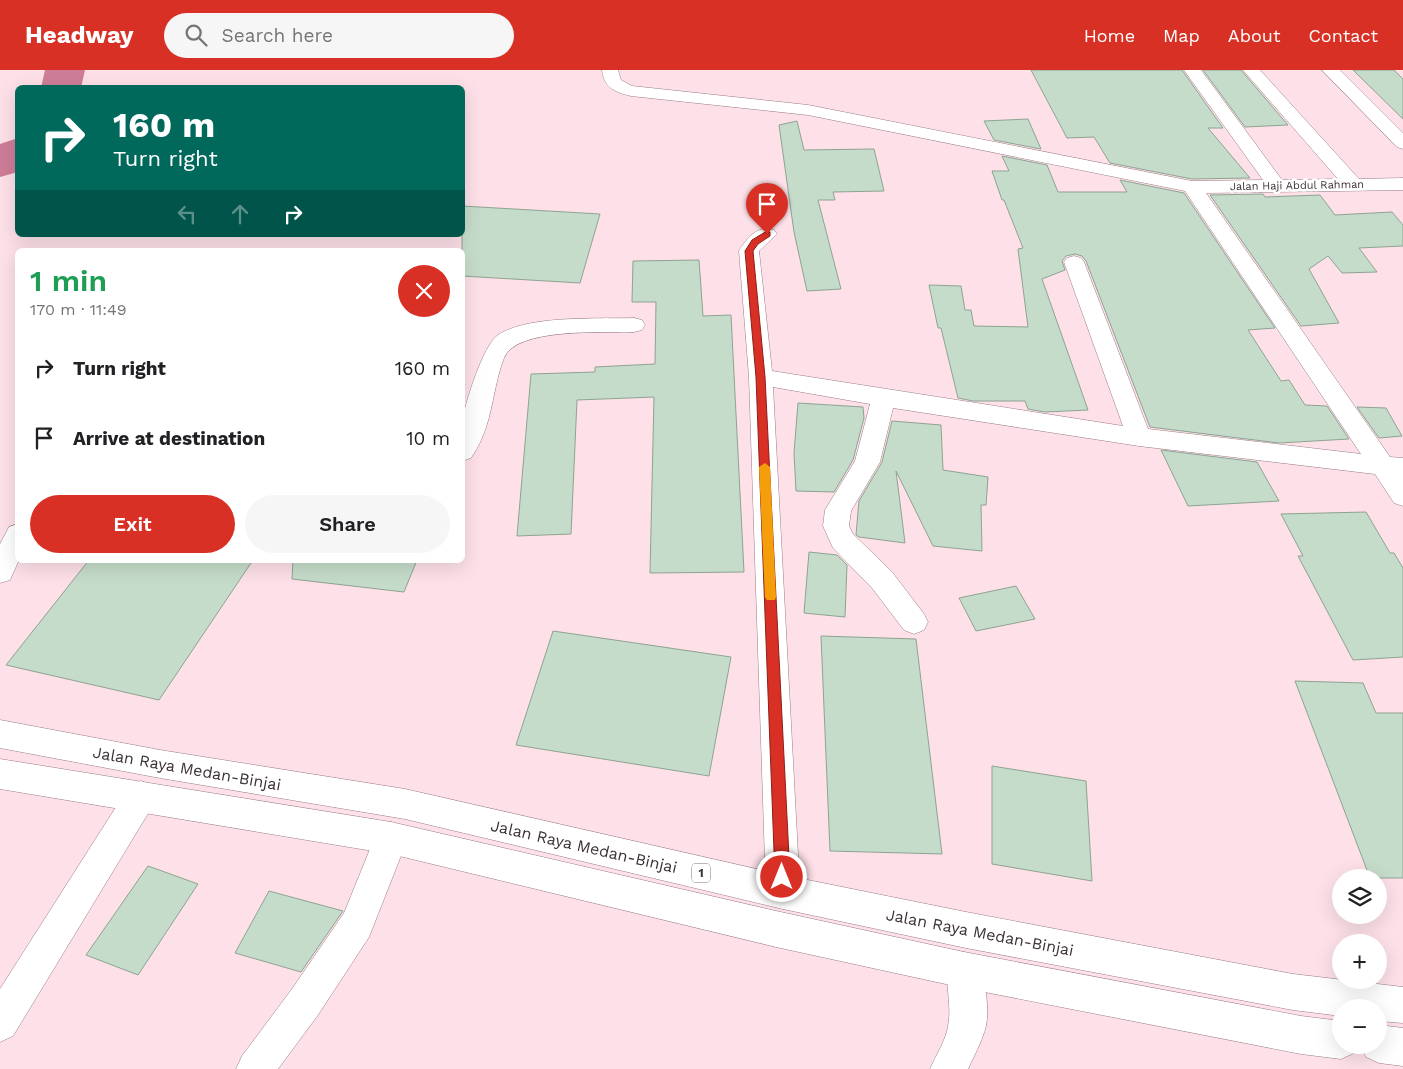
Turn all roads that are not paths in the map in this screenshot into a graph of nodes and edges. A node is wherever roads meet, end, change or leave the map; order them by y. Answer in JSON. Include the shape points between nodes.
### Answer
{"nodes":[{"id":1,"x":610,"y":70,"type":"edge"},
{"id":2,"x":1192,"y":70,"type":"edge"},
{"id":3,"x":1251,"y":70,"type":"edge"},
{"id":4,"x":1270,"y":70,"type":"edge"},
{"id":5,"x":1330,"y":70,"type":"edge"},
{"id":6,"x":1403,"y":143,"type":"edge"},
{"id":7,"x":1373,"y":184,"type":"junction"},
{"id":8,"x":1403,"y":184,"type":"edge"},
{"id":9,"x":1354,"y":185,"type":"junction"},
{"id":10,"x":1276,"y":186,"type":"junction"},
{"id":11,"x":1192,"y":187,"type":"junction"},
{"id":12,"x":767,"y":234,"type":"dead end"},
{"id":13,"x":1074,"y":262,"type":"dead end"},
{"id":14,"x":634,"y":325,"type":"dead end"},
{"id":15,"x":761,"y":377,"type":"junction"},
{"id":16,"x":883,"y":398,"type":"junction"},
{"id":17,"x":1139,"y":437,"type":"junction"},
{"id":18,"x":465,"y":447,"type":"edge"},
{"id":19,"x":1393,"y":467,"type":"edge"},
{"id":20,"x":1403,"y":496,"type":"edge"},
{"id":21,"x":15,"y":540,"type":"edge"},
{"id":22,"x":0,"y":572,"type":"edge"},
{"id":23,"x":914,"y":622,"type":"dead end"},
{"id":24,"x":0,"y":734,"type":"edge"},
{"id":25,"x":0,"y":774,"type":"edge"},
{"id":26,"x":141,"y":796,"type":"junction"},
{"id":27,"x":391,"y":838,"type":"junction"},
{"id":28,"x":783,"y":892,"type":"junction"},
{"id":29,"x":964,"y":970,"type":"junction"},
{"id":30,"x":1403,"y":1005,"type":"edge"},
{"id":31,"x":0,"y":1023,"type":"edge"},
{"id":32,"x":1332,"y":1039,"type":"edge"},
{"id":33,"x":1387,"y":1045,"type":"edge"},
{"id":34,"x":1403,"y":1047,"type":"edge"},
{"id":35,"x":255,"y":1069,"type":"edge"},
{"id":36,"x":949,"y":1069,"type":"edge"}],
"edges":[{"from":1,"to":11,"type":"main road","name":"Jalan Haji Abdul Rahman","via":[[611,81],[616,86],[631,91],[808,110]]},
{"from":2,"to":10,"type":"main road"},
{"from":3,"to":9,"type":"main road"},
{"from":4,"to":7,"type":"main road"},
{"from":5,"to":6,"type":"main road"},
{"from":7,"to":8,"type":"main road","name":"Jalan Haji Abdul Rahman"},
{"from":7,"to":9,"type":"main road","name":"Jalan Haji Abdul Rahman"},
{"from":9,"to":10,"type":"main road","name":"Jalan Haji Abdul Rahman"},
{"from":10,"to":11,"type":"main road","name":"Jalan Haji Abdul Rahman"},
{"from":11,"to":19,"type":"main road"},
{"from":12,"to":15,"type":"main road","via":[[754,242],[749,251]]},
{"from":13,"to":17,"type":"main road"},
{"from":14,"to":18,"type":"main road","via":[[534,330],[506,340],[493,357]]},
{"from":15,"to":16,"type":"main road"},
{"from":15,"to":28,"type":"main road"},
{"from":16,"to":17,"type":"main road"},
{"from":16,"to":23,"type":"main road","via":[[867,462],[838,510],[836,526],[843,541],[882,580]]},
{"from":17,"to":19,"type":"main road"},
{"from":19,"to":20,"type":"main road"},
{"from":21,"to":22,"type":"main road"},
{"from":24,"to":28,"type":"main road","name":"Jalan Raya Medan-Binjai","number":"1","via":[[404,804]]},
{"from":25,"to":26,"type":"main road"},
{"from":26,"to":27,"type":"main road"},
{"from":26,"to":31,"type":"main road"},
{"from":27,"to":29,"type":"main road"},
{"from":27,"to":35,"type":"main road","via":[[357,925]]},
{"from":28,"to":30,"type":"main road","name":"Jalan Raya Medan-Binjai","number":"1","via":[[1292,992]]},
{"from":29,"to":32,"type":"main road"},
{"from":29,"to":36,"type":"main road","via":[[967,1028]]},
{"from":33,"to":34,"type":"main road"}]}
